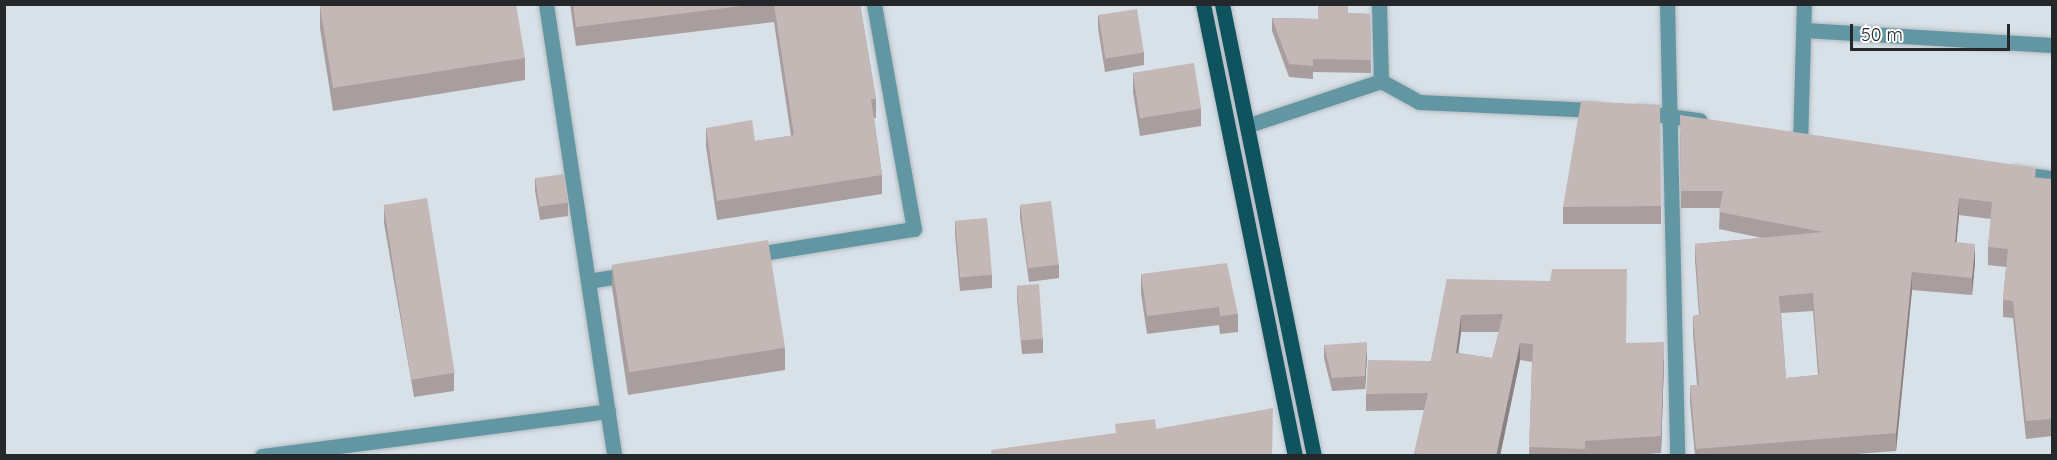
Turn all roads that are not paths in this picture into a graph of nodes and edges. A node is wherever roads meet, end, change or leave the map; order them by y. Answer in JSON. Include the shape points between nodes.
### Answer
{"nodes":[{"id":1,"x":546,"y":4,"type":"edge"},
{"id":2,"x":874,"y":4,"type":"edge"},
{"id":3,"x":1203,"y":4,"type":"edge"},
{"id":4,"x":1222,"y":4,"type":"edge"},
{"id":5,"x":1379,"y":4,"type":"edge"},
{"id":6,"x":1667,"y":4,"type":"edge"},
{"id":7,"x":1804,"y":4,"type":"edge"},
{"id":8,"x":1804,"y":30,"type":"junction"},
{"id":9,"x":2052,"y":45,"type":"edge"},
{"id":10,"x":1381,"y":81,"type":"junction"},
{"id":11,"x":1672,"y":114,"type":"junction"},
{"id":12,"x":1249,"y":124,"type":"junction"},
{"id":13,"x":1719,"y":125,"type":"edge"},
{"id":14,"x":1777,"y":139,"type":"edge"},
{"id":15,"x":1800,"y":144,"type":"junction"},
{"id":16,"x":1823,"y":147,"type":"edge"},
{"id":17,"x":1995,"y":171,"type":"edge"},
{"id":18,"x":2052,"y":178,"type":"edge"},
{"id":19,"x":728,"y":258,"type":"edge"},
{"id":20,"x":646,"y":271,"type":"edge"},
{"id":21,"x":588,"y":281,"type":"junction"},
{"id":22,"x":608,"y":411,"type":"junction"},
{"id":23,"x":262,"y":456,"type":"edge"},
{"id":24,"x":614,"y":456,"type":"edge"},
{"id":25,"x":1295,"y":456,"type":"edge"},
{"id":26,"x":1314,"y":456,"type":"edge"},
{"id":27,"x":1677,"y":456,"type":"edge"}],
"edges":[{"from":1,"to":21,"type":"street"},
{"from":2,"to":19,"type":"street","via":[[914,229]]},
{"from":3,"to":25,"type":"main road"},
{"from":4,"to":12,"type":"main road"},
{"from":5,"to":10,"type":"street"},
{"from":6,"to":11,"type":"street"},
{"from":7,"to":8,"type":"street"},
{"from":8,"to":9,"type":"street"},
{"from":8,"to":15,"type":"street"},
{"from":10,"to":11,"type":"street","via":[[1419,102]]},
{"from":10,"to":12,"type":"street"},
{"from":11,"to":13,"type":"street"},
{"from":11,"to":27,"type":"street"},
{"from":12,"to":26,"type":"main road"},
{"from":14,"to":15,"type":"street"},
{"from":15,"to":16,"type":"street"},
{"from":17,"to":18,"type":"street"},
{"from":20,"to":21,"type":"street"},
{"from":21,"to":22,"type":"street"},
{"from":22,"to":23,"type":"street"},
{"from":22,"to":24,"type":"street"}]}
